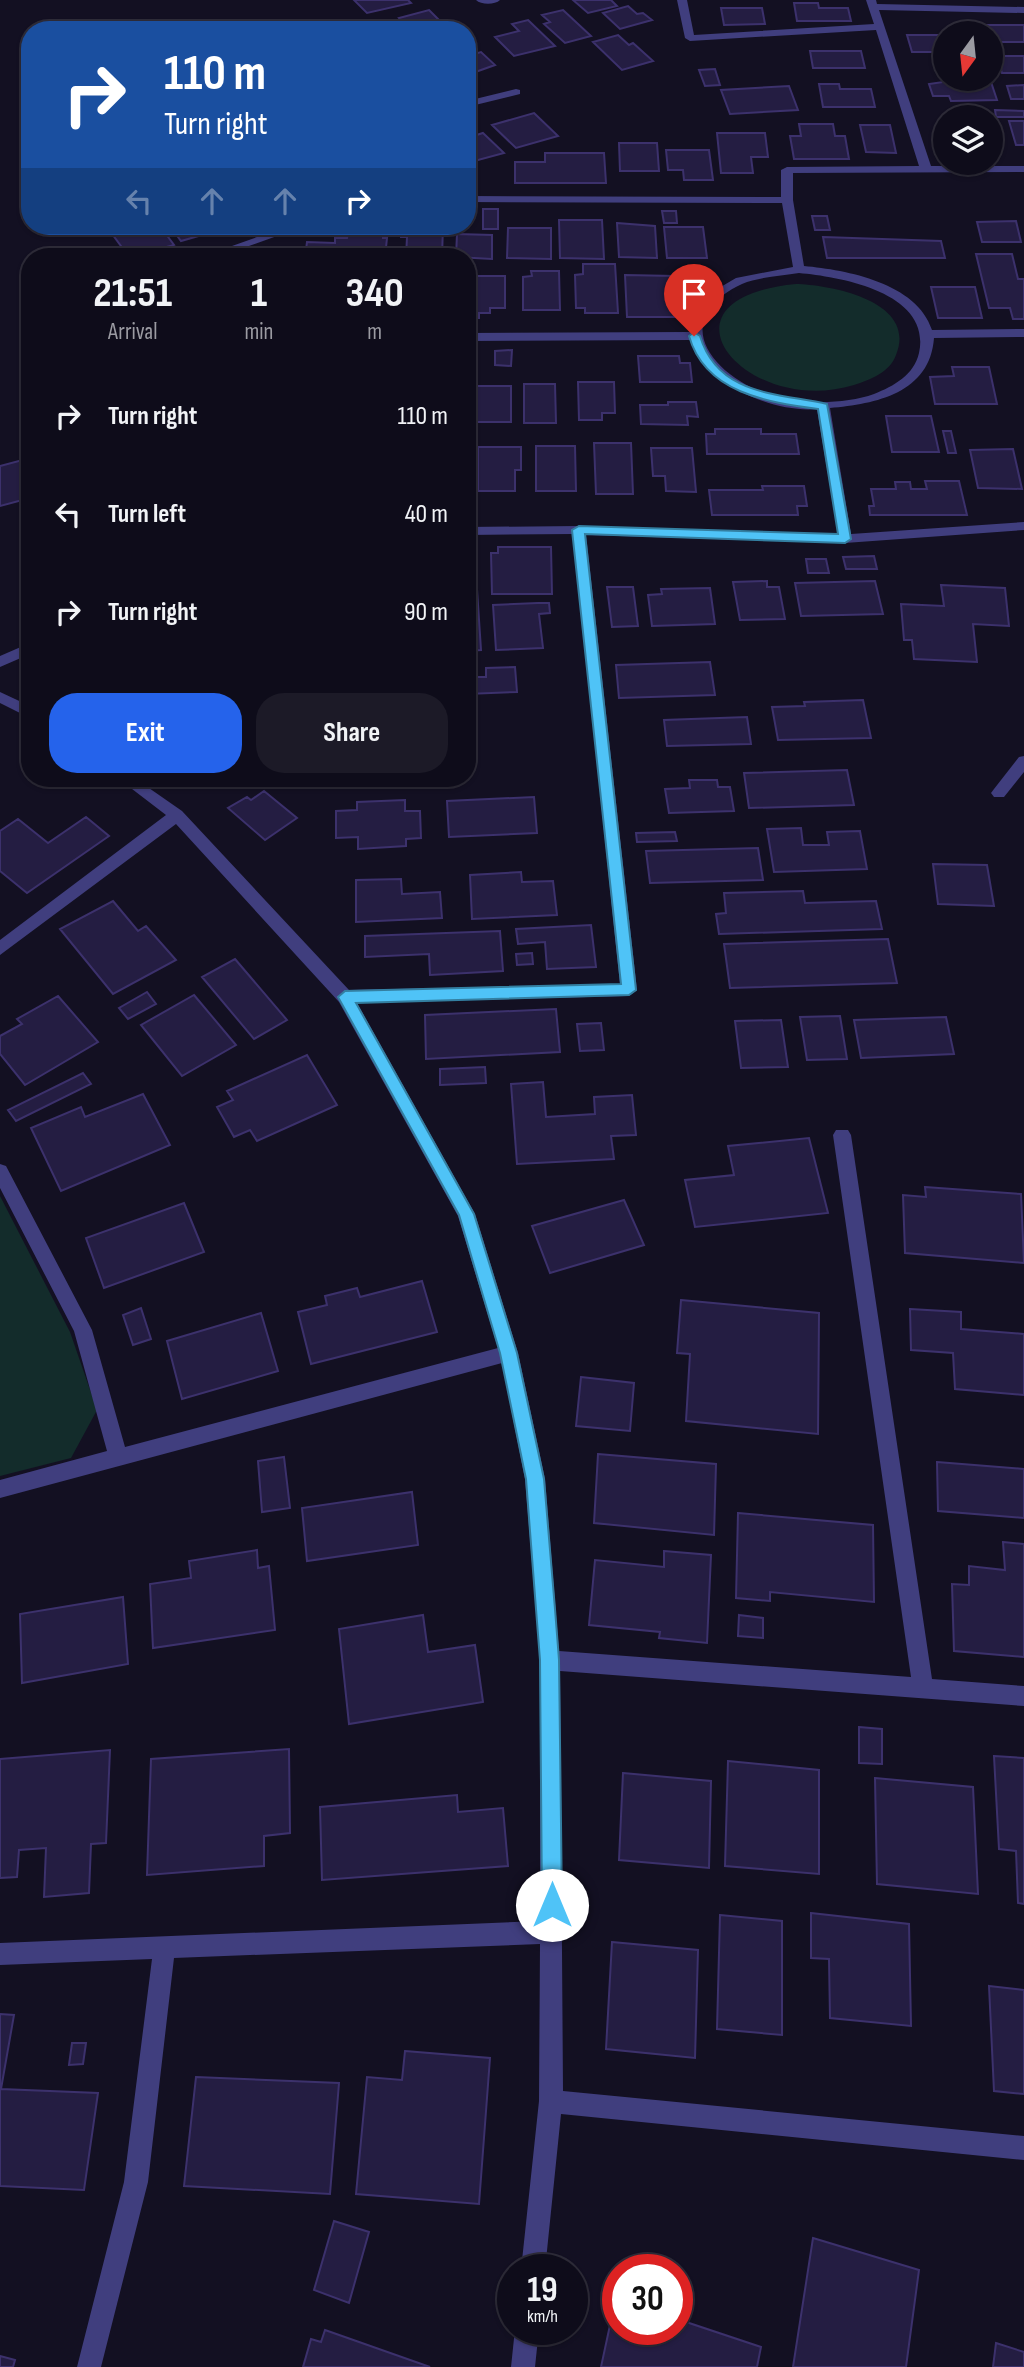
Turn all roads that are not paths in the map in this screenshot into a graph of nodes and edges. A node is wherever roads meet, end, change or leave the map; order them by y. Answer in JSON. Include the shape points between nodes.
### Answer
{"nodes":[{"id":1,"x":481,"y":0,"type":"edge"},
{"id":2,"x":495,"y":0,"type":"edge"},
{"id":3,"x":682,"y":0,"type":"edge"},
{"id":4,"x":872,"y":3,"type":"edge"},
{"id":5,"x":1024,"y":10,"type":"edge"},
{"id":6,"x":880,"y":27,"type":"junction"},
{"id":7,"x":516,"y":92,"type":"dead end"},
{"id":8,"x":476,"y":102,"type":"edge"},
{"id":9,"x":926,"y":169,"type":"junction"},
{"id":10,"x":1024,"y":169,"type":"edge"},
{"id":11,"x":476,"y":199,"type":"edge"},
{"id":12,"x":787,"y":200,"type":"junction"},
{"id":13,"x":272,"y":235,"type":"edge"},
{"id":14,"x":234,"y":248,"type":"edge"},
{"id":15,"x":799,"y":269,"type":"junction"},
{"id":16,"x":1024,"y":333,"type":"edge"},
{"id":17,"x":926,"y":334,"type":"junction"},
{"id":18,"x":694,"y":336,"type":"junction"},
{"id":19,"x":476,"y":337,"type":"edge"},
{"id":20,"x":823,"y":406,"type":"junction"},
{"id":21,"x":1024,"y":526,"type":"edge"},
{"id":22,"x":579,"y":530,"type":"junction"},
{"id":23,"x":476,"y":531,"type":"edge"},
{"id":24,"x":845,"y":539,"type":"junction"},
{"id":25,"x":21,"y":652,"type":"edge"},
{"id":26,"x":0,"y":662,"type":"edge"},
{"id":27,"x":0,"y":698,"type":"edge"},
{"id":28,"x":21,"y":708,"type":"edge"},
{"id":29,"x":1024,"y":761,"type":"edge"},
{"id":30,"x":137,"y":787,"type":"edge"},
{"id":31,"x":999,"y":793,"type":"dead end"},
{"id":32,"x":177,"y":815,"type":"junction"},
{"id":33,"x":0,"y":949,"type":"edge"},
{"id":34,"x":345,"y":997,"type":"junction"},
{"id":35,"x":842,"y":1135,"type":"dead end"},
{"id":36,"x":0,"y":1171,"type":"edge"},
{"id":37,"x":509,"y":1353,"type":"junction"},
{"id":38,"x":118,"y":1455,"type":"junction"},
{"id":39,"x":0,"y":1489,"type":"edge"},
{"id":40,"x":550,"y":1660,"type":"junction"},
{"id":41,"x":923,"y":1689,"type":"junction"},
{"id":42,"x":1024,"y":1696,"type":"edge"},
{"id":43,"x":552,"y":1932,"type":"junction"},
{"id":44,"x":164,"y":1949,"type":"junction"},
{"id":45,"x":0,"y":1954,"type":"edge"},
{"id":46,"x":551,"y":2101,"type":"junction"},
{"id":47,"x":1024,"y":2148,"type":"edge"},
{"id":48,"x":535,"y":2254,"type":"edge"},
{"id":49,"x":525,"y":2345,"type":"edge"},
{"id":50,"x":89,"y":2367,"type":"edge"},
{"id":51,"x":523,"y":2367,"type":"edge"}],
"edges":[{"from":1,"to":2,"type":"street"},
{"from":3,"to":6,"type":"street","via":[[690,37]]},
{"from":4,"to":5,"type":"street"},
{"from":4,"to":6,"type":"street"},
{"from":6,"to":9,"type":"street"},
{"from":7,"to":8,"type":"street"},
{"from":9,"to":10,"type":"street"},
{"from":9,"to":12,"type":"street","via":[[787,170]]},
{"from":11,"to":12,"type":"street"},
{"from":12,"to":15,"type":"street"},
{"from":13,"to":14,"type":"street"},
{"from":15,"to":17,"type":"street","via":[[848,275],[892,293],[920,319]]},
{"from":15,"to":18,"type":"street","via":[[751,275],[714,294],[695,321]]},
{"from":16,"to":17,"type":"street"},
{"from":17,"to":20,"type":"street","via":[[922,364],[895,390]]},
{"from":18,"to":19,"type":"street"},
{"from":18,"to":20,"type":"street","via":[[709,366],[746,391]]},
{"from":20,"to":24,"type":"street"},
{"from":21,"to":24,"type":"street"},
{"from":22,"to":23,"type":"street"},
{"from":22,"to":24,"type":"street"},
{"from":22,"to":34,"type":"street","via":[[629,990]]},
{"from":25,"to":26,"type":"street"},
{"from":27,"to":28,"type":"street"},
{"from":29,"to":31,"type":"street"},
{"from":30,"to":32,"type":"street"},
{"from":32,"to":33,"type":"street"},
{"from":32,"to":34,"type":"street"},
{"from":34,"to":37,"type":"street","via":[[466,1214]]},
{"from":35,"to":41,"type":"street"},
{"from":36,"to":38,"type":"street","via":[[83,1330]]},
{"from":37,"to":38,"type":"street"},
{"from":37,"to":40,"type":"street","via":[[535,1479]]},
{"from":38,"to":39,"type":"street"},
{"from":40,"to":41,"type":"street"},
{"from":40,"to":43,"type":"street"},
{"from":41,"to":42,"type":"street"},
{"from":43,"to":44,"type":"street"},
{"from":43,"to":46,"type":"street"},
{"from":44,"to":45,"type":"street"},
{"from":44,"to":50,"type":"street","via":[[136,2182]]},
{"from":46,"to":47,"type":"street"},
{"from":46,"to":48,"type":"street"},
{"from":49,"to":51,"type":"street"}]}
